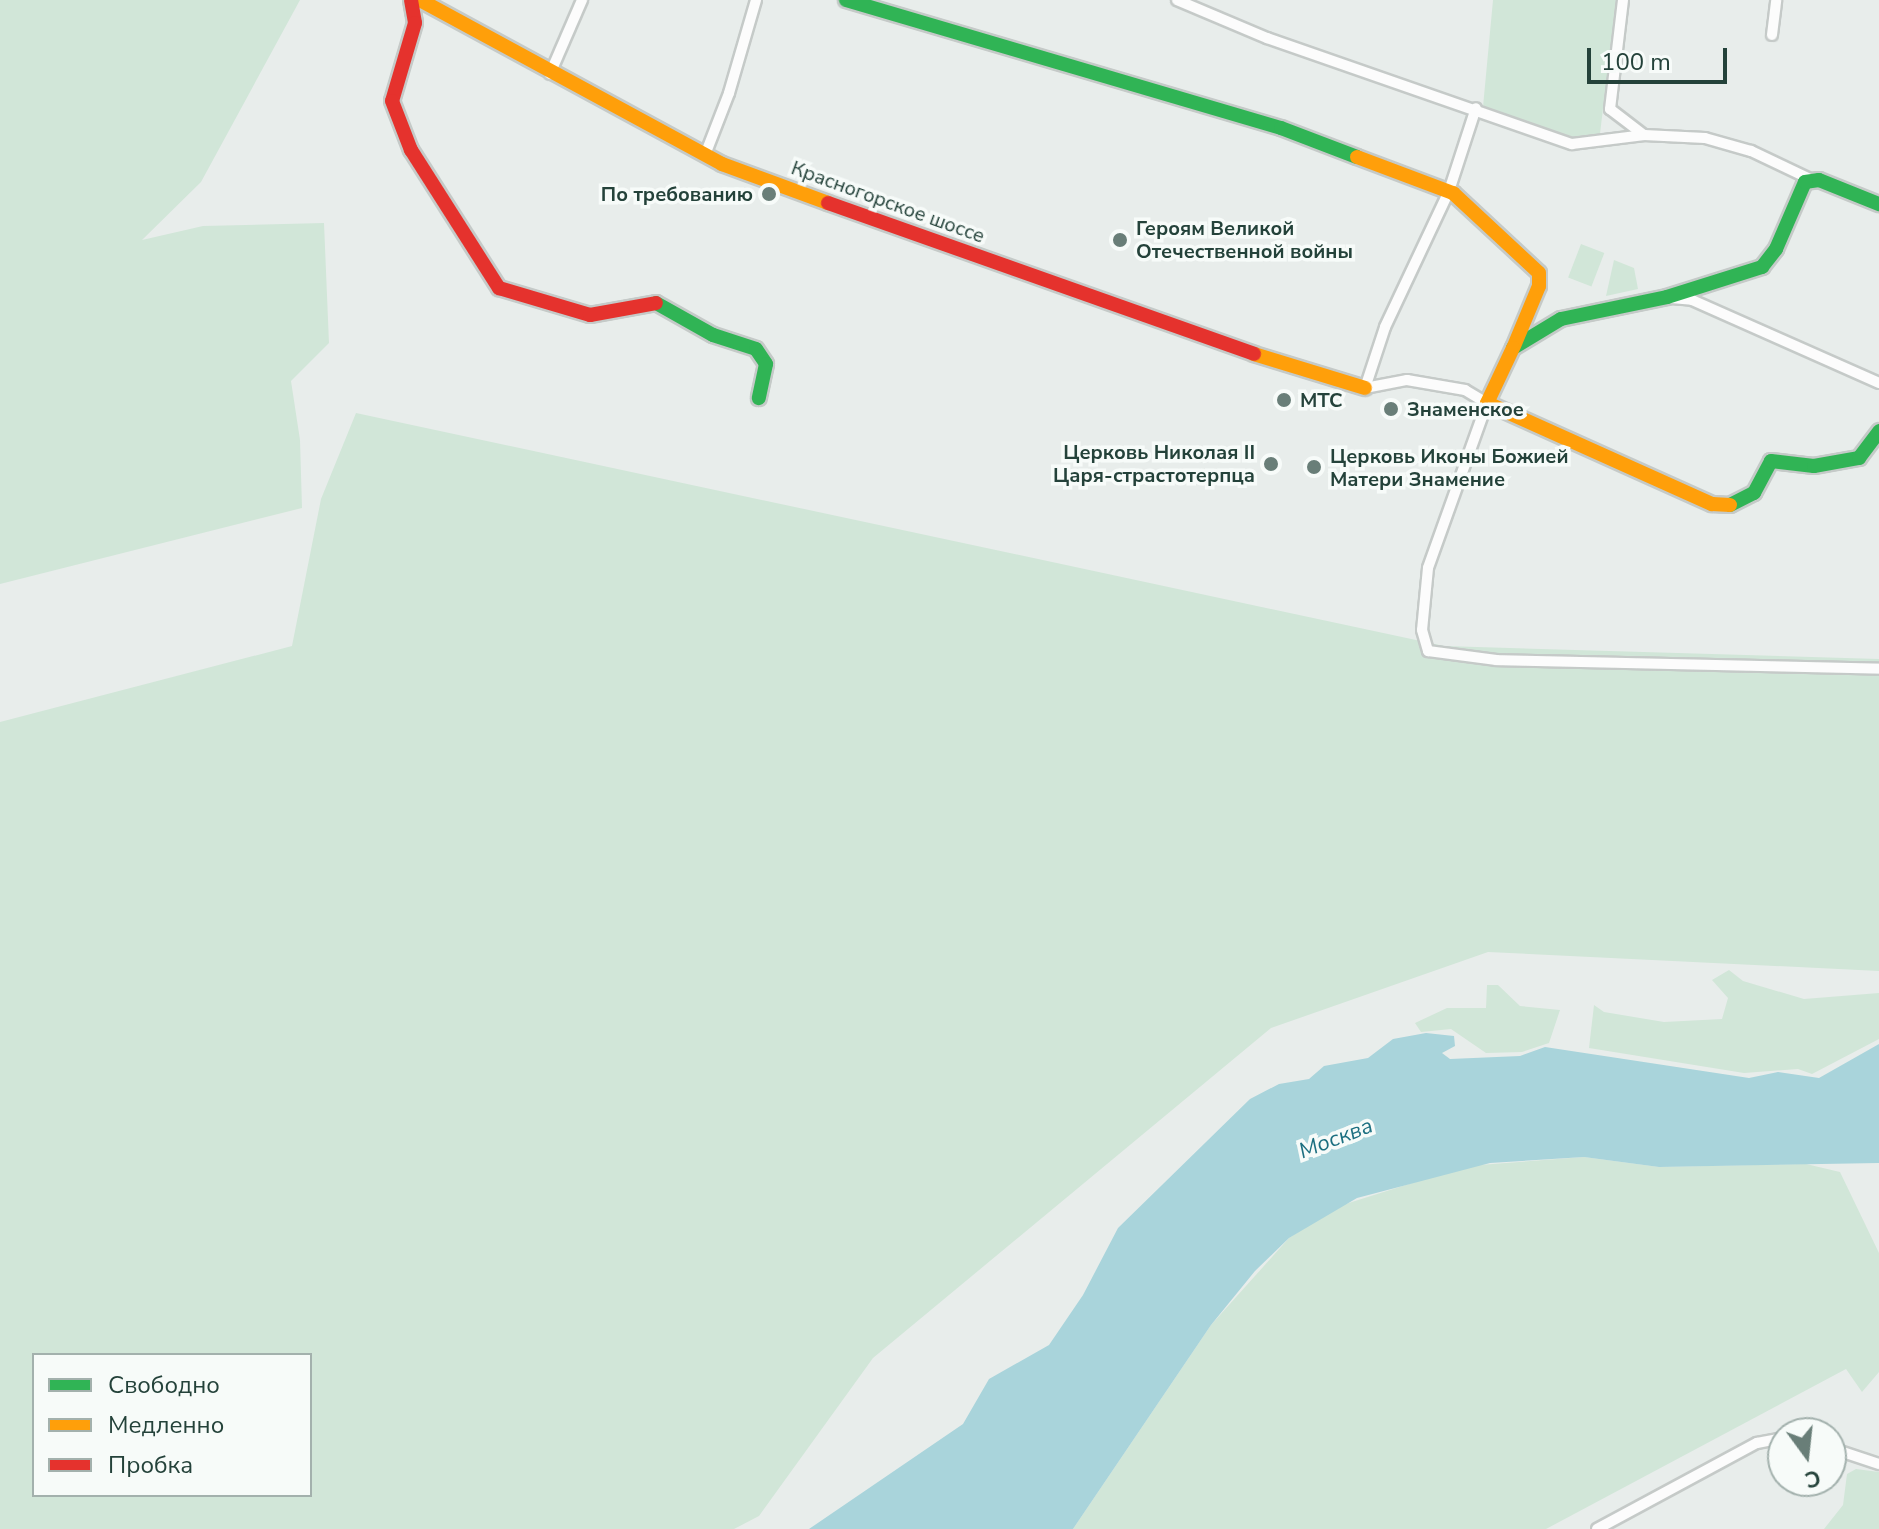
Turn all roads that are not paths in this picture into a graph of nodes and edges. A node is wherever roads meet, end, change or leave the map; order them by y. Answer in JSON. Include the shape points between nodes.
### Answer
{"nodes":[{"id":1,"x":411,"y":0,"type":"edge"},
{"id":2,"x":420,"y":0,"type":"edge"},
{"id":3,"x":582,"y":0,"type":"edge"},
{"id":4,"x":756,"y":0,"type":"edge"},
{"id":5,"x":846,"y":0,"type":"edge"},
{"id":6,"x":1177,"y":0,"type":"edge"},
{"id":7,"x":1623,"y":0,"type":"edge"},
{"id":8,"x":1776,"y":0,"type":"edge"},
{"id":9,"x":1772,"y":35,"type":"dead end"},
{"id":10,"x":550,"y":74,"type":"junction"},
{"id":11,"x":1476,"y":108,"type":"junction"},
{"id":12,"x":1644,"y":135,"type":"junction"},
{"id":13,"x":705,"y":155,"type":"junction"},
{"id":14,"x":1810,"y":179,"type":"junction"},
{"id":15,"x":1449,"y":191,"type":"junction"},
{"id":16,"x":1879,"y":204,"type":"edge"},
{"id":17,"x":1667,"y":297,"type":"junction"},
{"id":18,"x":1514,"y":346,"type":"junction"},
{"id":19,"x":1879,"y":383,"type":"edge"},
{"id":20,"x":1365,"y":388,"type":"junction"},
{"id":21,"x":1385,"y":392,"type":"dead end"},
{"id":22,"x":759,"y":398,"type":"dead end"},
{"id":23,"x":1487,"y":403,"type":"junction"},
{"id":24,"x":1879,"y":431,"type":"edge"},
{"id":25,"x":1879,"y":669,"type":"edge"},
{"id":26,"x":1767,"y":1441,"type":"edge"},
{"id":27,"x":1847,"y":1453,"type":"edge"},
{"id":28,"x":1879,"y":1464,"type":"edge"},
{"id":29,"x":1597,"y":1529,"type":"edge"}],
"edges":[{"from":1,"to":22,"type":"street","via":[[415,23],[392,101],[411,150],[499,288],[590,315],[652,301],[713,335],[756,349],[766,364]]},
{"from":2,"to":10,"type":"street","name":"Красногорское шоссе"},
{"from":3,"to":10,"type":"street"},
{"from":4,"to":13,"type":"street"},
{"from":5,"to":15,"type":"street","via":[[1281,128]]},
{"from":6,"to":11,"type":"street","via":[[1267,38]]},
{"from":7,"to":12,"type":"street","via":[[1610,109]]},
{"from":8,"to":9,"type":"street"},
{"from":10,"to":13,"type":"street","name":"Красногорское шоссе"},
{"from":11,"to":12,"type":"street","via":[[1572,144]]},
{"from":11,"to":15,"type":"street"},
{"from":12,"to":14,"type":"street","via":[[1705,138],[1751,151]]},
{"from":13,"to":20,"type":"street","name":"Красногорское шоссе","via":[[1219,344]]},
{"from":14,"to":16,"type":"street"},
{"from":14,"to":17,"type":"street","via":[[1801,187],[1776,249],[1762,267]]},
{"from":15,"to":18,"type":"street","via":[[1539,273],[1539,286]]},
{"from":15,"to":20,"type":"street","via":[[1385,327]]},
{"from":17,"to":18,"type":"street","via":[[1586,310]]},
{"from":17,"to":19,"type":"street","via":[[1692,300]]},
{"from":18,"to":23,"type":"street"},
{"from":20,"to":21,"type":"street"},
{"from":20,"to":23,"type":"street","via":[[1407,380],[1465,390]]},
{"from":23,"to":24,"type":"street","via":[[1712,504],[1729,505],[1754,493],[1771,461],[1814,466],[1859,458]]},
{"from":23,"to":25,"type":"street","via":[[1428,568],[1422,630],[1428,651],[1496,660]]},
{"from":26,"to":29,"type":"street"},
{"from":27,"to":28,"type":"street"}]}
